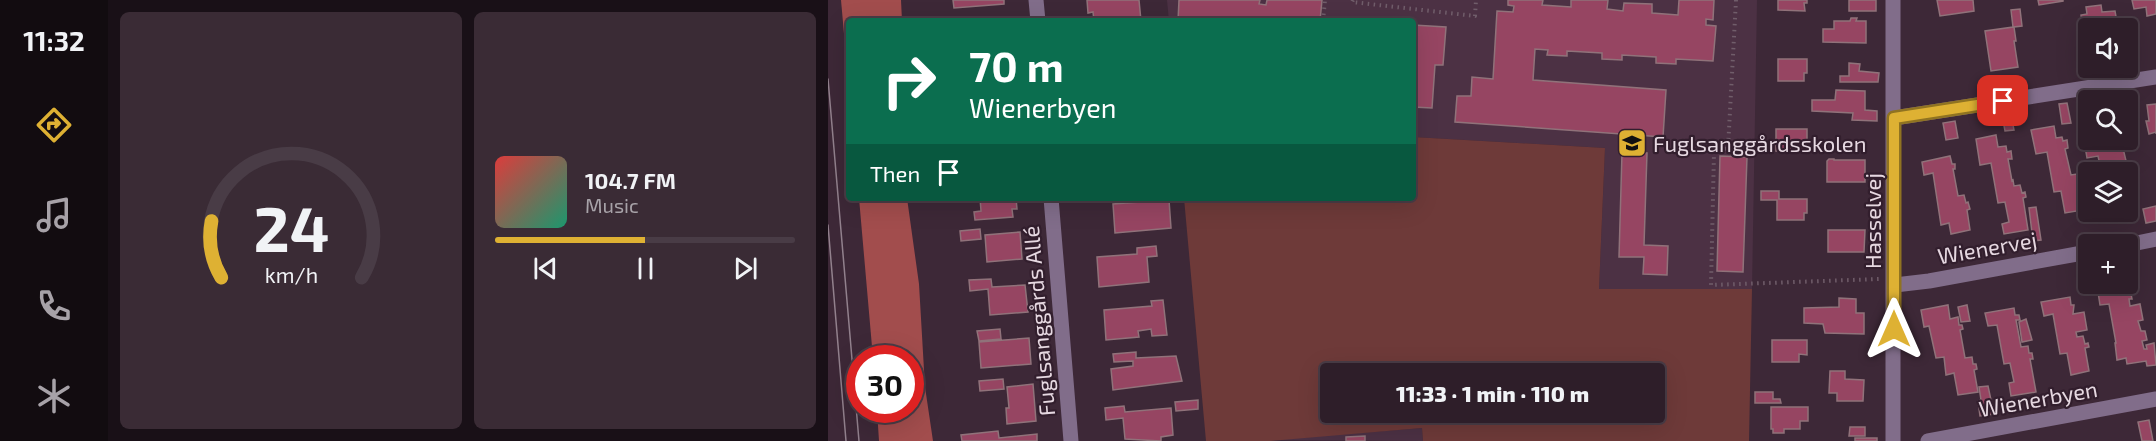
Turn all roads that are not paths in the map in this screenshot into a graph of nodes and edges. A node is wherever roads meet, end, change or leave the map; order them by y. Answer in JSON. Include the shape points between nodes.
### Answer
{"nodes":[{"id":1,"x":1036,"y":0,"type":"edge"},
{"id":2,"x":1893,"y":0,"type":"edge"},
{"id":3,"x":1038,"y":18,"type":"edge"},
{"id":4,"x":2156,"y":77,"type":"edge"},
{"id":5,"x":1894,"y":118,"type":"junction"},
{"id":6,"x":1051,"y":201,"type":"edge"},
{"id":7,"x":2156,"y":239,"type":"edge"},
{"id":8,"x":2138,"y":243,"type":"edge"},
{"id":9,"x":2078,"y":254,"type":"edge"},
{"id":10,"x":1895,"y":282,"type":"junction"},
{"id":11,"x":2156,"y":399,"type":"edge"},
{"id":12,"x":1071,"y":441,"type":"edge"},
{"id":13,"x":1893,"y":441,"type":"edge"},
{"id":14,"x":1928,"y":441,"type":"edge"}],
"edges":[{"from":1,"to":3,"type":"street"},
{"from":2,"to":5,"type":"street","name":"Hasselvej"},
{"from":4,"to":5,"type":"street"},
{"from":5,"to":10,"type":"street","name":"Hasselvej"},
{"from":6,"to":12,"type":"street","name":"Fuglsanggårds Allé"},
{"from":7,"to":8,"type":"street"},
{"from":9,"to":10,"type":"street","name":"Wienervej","via":[[1941,279]]},
{"from":10,"to":13,"type":"street","name":"Hasselvej"},
{"from":11,"to":14,"type":"street","name":"Wienerbyen"}]}
